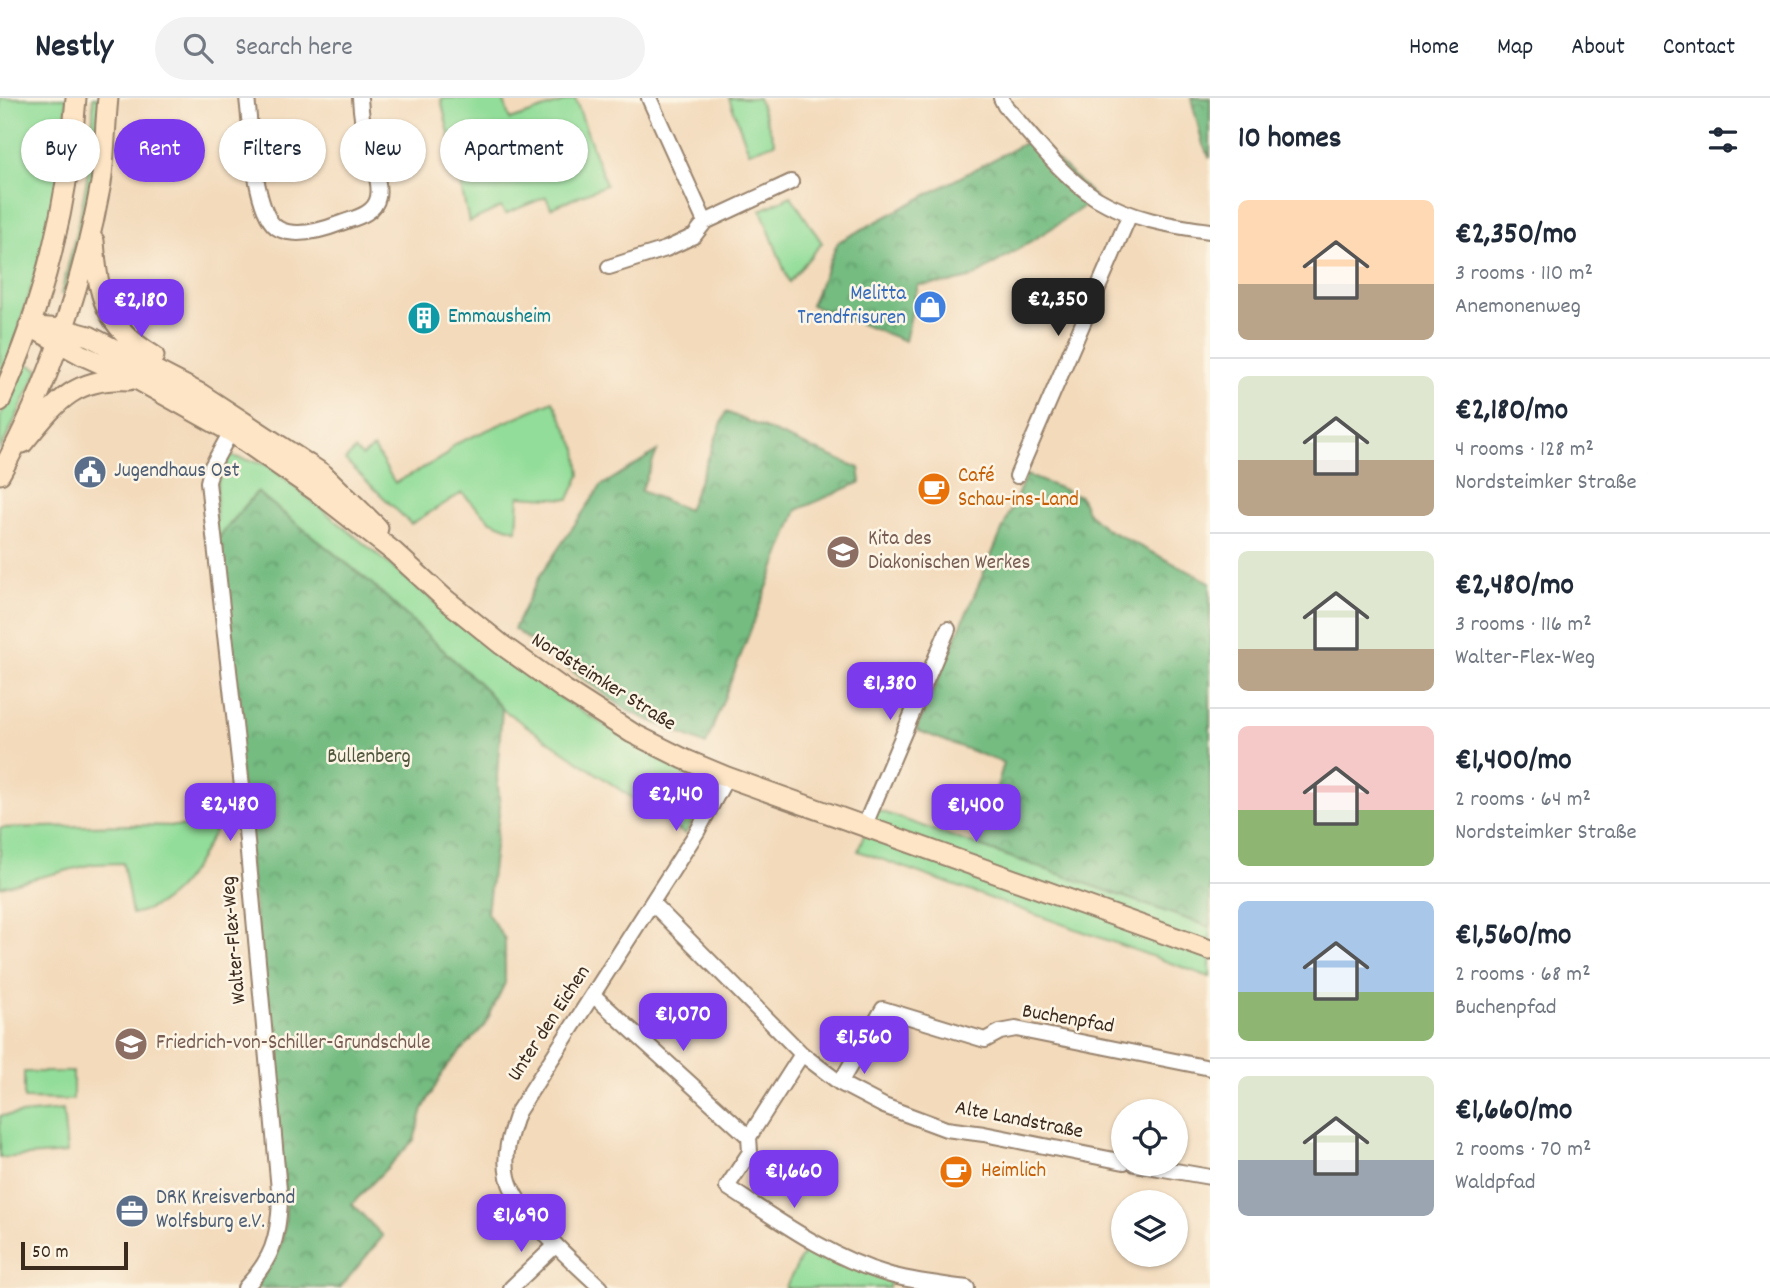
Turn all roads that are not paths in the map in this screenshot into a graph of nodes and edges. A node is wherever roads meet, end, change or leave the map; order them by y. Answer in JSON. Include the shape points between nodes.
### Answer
{"nodes":[{"id":1,"x":76,"y":98,"type":"edge"},
{"id":2,"x":108,"y":98,"type":"edge"},
{"id":3,"x":247,"y":98,"type":"edge"},
{"id":4,"x":360,"y":98,"type":"edge"},
{"id":5,"x":649,"y":98,"type":"edge"},
{"id":6,"x":1000,"y":98,"type":"edge"},
{"id":7,"x":791,"y":183,"type":"dead end"},
{"id":8,"x":1130,"y":214,"type":"junction"},
{"id":9,"x":705,"y":222,"type":"junction"},
{"id":10,"x":92,"y":225,"type":"junction"},
{"id":11,"x":1210,"y":231,"type":"edge"},
{"id":12,"x":609,"y":267,"type":"dead end"},
{"id":13,"x":29,"y":326,"type":"junction"},
{"id":14,"x":60,"y":336,"type":"junction"},
{"id":15,"x":138,"y":380,"type":"junction"},
{"id":16,"x":201,"y":394,"type":"junction"},
{"id":17,"x":0,"y":401,"type":"edge"},
{"id":18,"x":235,"y":425,"type":"junction"},
{"id":19,"x":3,"y":470,"type":"edge"},
{"id":20,"x":1017,"y":475,"type":"dead end"},
{"id":21,"x":948,"y":629,"type":"dead end"},
{"id":22,"x":727,"y":777,"type":"junction"},
{"id":23,"x":864,"y":827,"type":"junction"},
{"id":24,"x":652,"y":903,"type":"junction"},
{"id":25,"x":1210,"y":950,"type":"edge"},
{"id":26,"x":593,"y":995,"type":"junction"},
{"id":27,"x":802,"y":1054,"type":"junction"},
{"id":28,"x":1210,"y":1068,"type":"edge"},
{"id":29,"x":840,"y":1083,"type":"junction"},
{"id":30,"x":749,"y":1137,"type":"junction"},
{"id":31,"x":1111,"y":1159,"type":"edge"},
{"id":32,"x":1188,"y":1173,"type":"edge"},
{"id":33,"x":1210,"y":1177,"type":"edge"},
{"id":34,"x":556,"y":1245,"type":"junction"},
{"id":35,"x":244,"y":1288,"type":"edge"},
{"id":36,"x":511,"y":1288,"type":"edge"},
{"id":37,"x":601,"y":1288,"type":"edge"},
{"id":38,"x":967,"y":1288,"type":"edge"}],
"edges":[{"from":1,"to":13,"type":"street","via":[[53,243]]},
{"from":2,"to":10,"type":"street"},
{"from":3,"to":4,"type":"street","via":[[265,217],[278,229],[298,234],[371,211],[378,200]]},
{"from":5,"to":9,"type":"street"},
{"from":6,"to":8,"type":"street","via":[[1065,173],[1096,198]]},
{"from":7,"to":9,"type":"street"},
{"from":8,"to":11,"type":"street","via":[[1167,226]]},
{"from":8,"to":20,"type":"street"},
{"from":9,"to":12,"type":"street","via":[[694,236]]},
{"from":10,"to":14,"type":"street"},
{"from":10,"to":16,"type":"street","via":[[103,305],[137,346]]},
{"from":13,"to":14,"type":"street","name":"Nordsteimker Straße"},
{"from":13,"to":17,"type":"street"},
{"from":14,"to":15,"type":"street","name":"Nordsteimker Straße"},
{"from":14,"to":16,"type":"street","name":"Nordsteimker Straße","via":[[89,336]]},
{"from":14,"to":19,"type":"street"},
{"from":15,"to":18,"type":"street","name":"Nordsteimker Straße"},
{"from":15,"to":19,"type":"street","via":[[93,381],[67,393]]},
{"from":16,"to":18,"type":"street","name":"Nordsteimker Straße"},
{"from":18,"to":22,"type":"street","name":"Nordsteimker Straße","via":[[323,474],[374,523],[394,552],[502,646],[632,733]]},
{"from":18,"to":35,"type":"street","name":"Walter-Flex-Weg","via":[[208,482],[280,1200],[274,1250]]},
{"from":21,"to":23,"type":"street"},
{"from":22,"to":23,"type":"street","name":"Nordsteimker Straße"},
{"from":22,"to":24,"type":"street","name":"Unter den Eichen"},
{"from":23,"to":25,"type":"street","name":"Nordsteimker Straße"},
{"from":24,"to":26,"type":"street","name":"Unter den Eichen"},
{"from":24,"to":27,"type":"street","name":"Alte Landstraße"},
{"from":26,"to":30,"type":"street"},
{"from":26,"to":34,"type":"street","name":"Unter den Eichen","via":[[517,1113],[507,1141],[508,1177],[523,1207]]},
{"from":27,"to":29,"type":"street","name":"Alte Landstraße"},
{"from":27,"to":30,"type":"street"},
{"from":28,"to":29,"type":"street","name":"Buchenpfad","via":[[1016,1029],[985,1040],[883,1009]]},
{"from":29,"to":31,"type":"street","name":"Alte Landstraße","via":[[884,1106],[946,1129]]},
{"from":30,"to":38,"type":"street","via":[[750,1152],[727,1187],[810,1241],[862,1266],[891,1276]]},
{"from":32,"to":33,"type":"street"},
{"from":34,"to":36,"type":"street"},
{"from":34,"to":37,"type":"street","name":"Unter den Eichen"}]}
